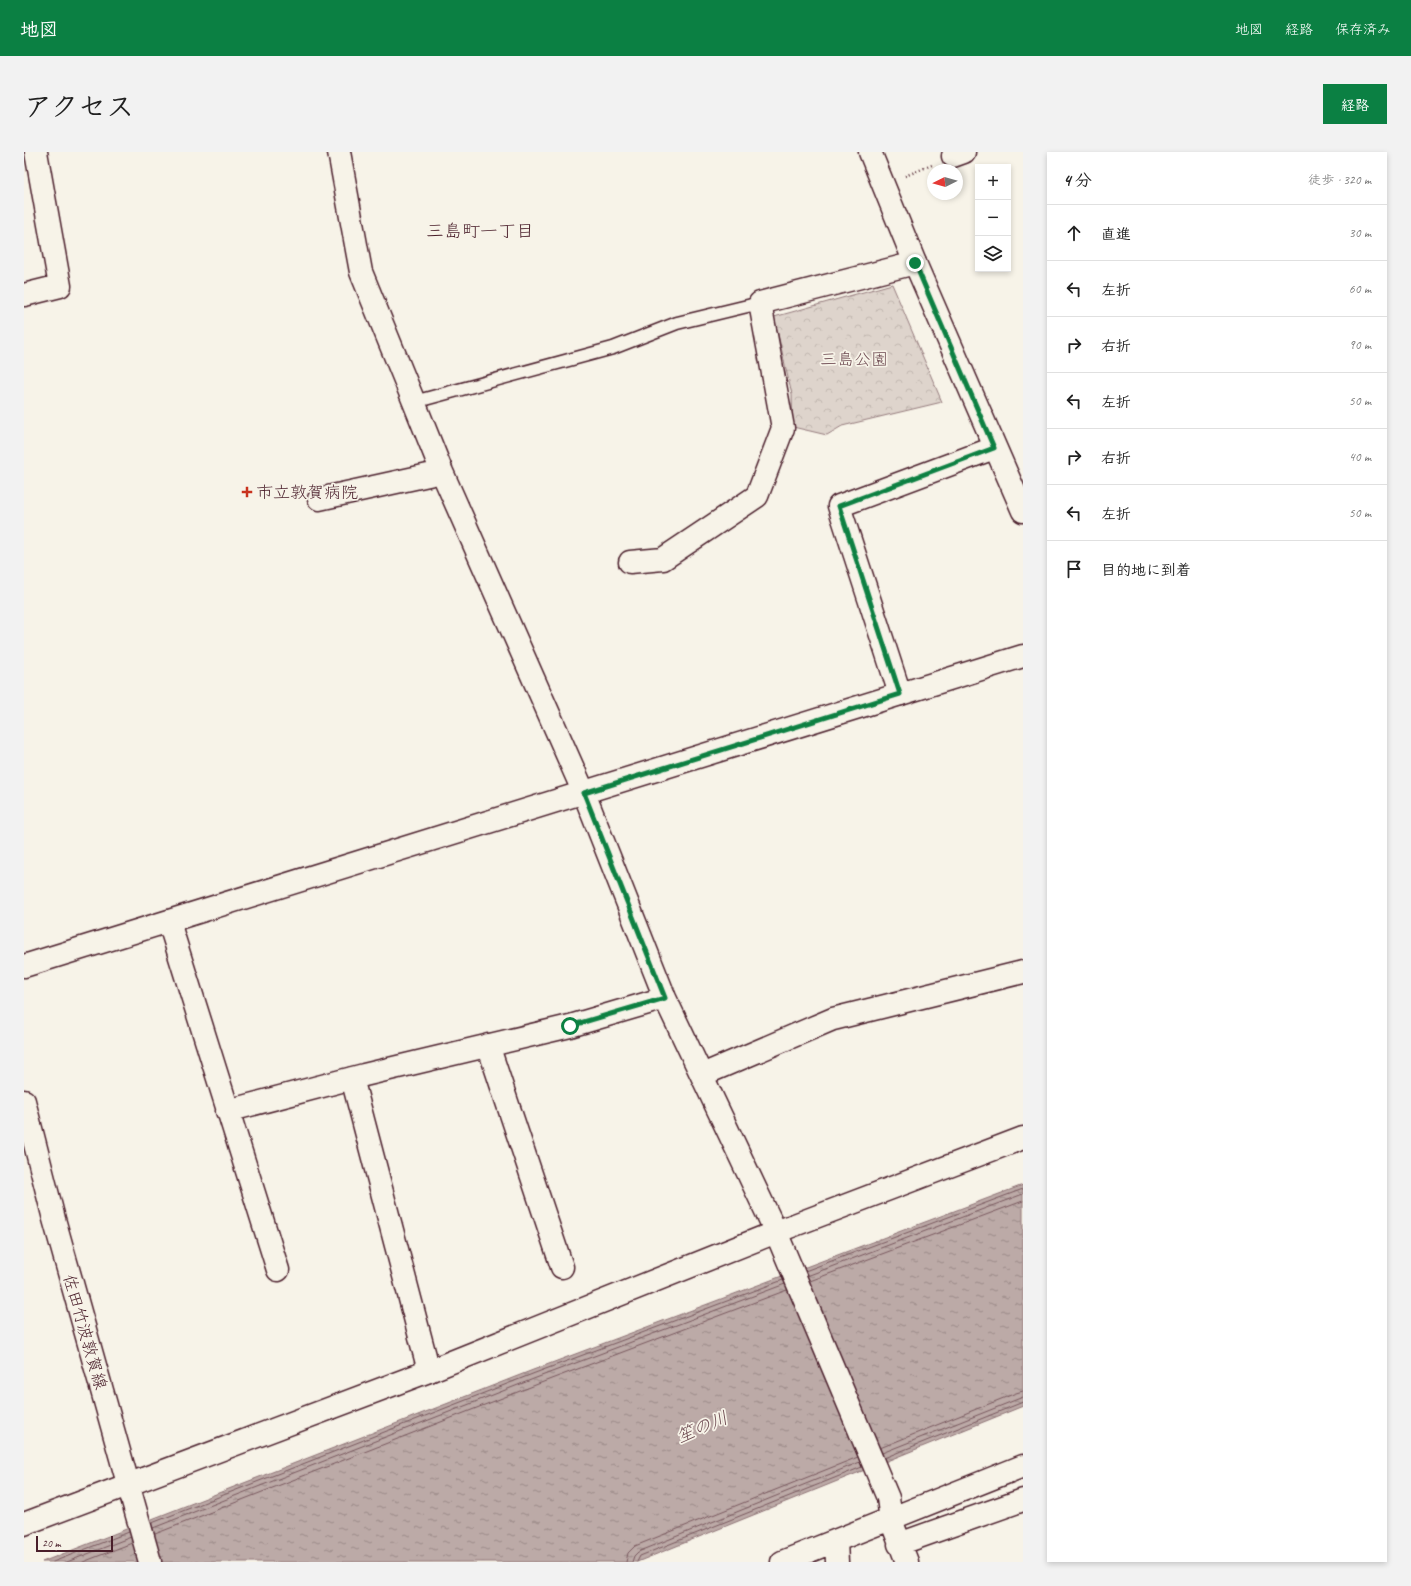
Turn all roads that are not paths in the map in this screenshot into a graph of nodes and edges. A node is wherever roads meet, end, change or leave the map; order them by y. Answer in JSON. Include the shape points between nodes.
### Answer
{"nodes":[{"id":1,"x":36,"y":152,"type":"edge"},
{"id":2,"x":339,"y":152,"type":"edge"},
{"id":3,"x":870,"y":152,"type":"edge"},
{"id":4,"x":915,"y":263,"type":"junction"},
{"id":5,"x":24,"y":295,"type":"edge"},
{"id":6,"x":760,"y":303,"type":"junction"},
{"id":7,"x":414,"y":402,"type":"junction"},
{"id":8,"x":994,"y":448,"type":"junction"},
{"id":9,"x":442,"y":472,"type":"junction"},
{"id":10,"x":318,"y":499,"type":"dead end"},
{"id":11,"x":1023,"y":511,"type":"edge"},
{"id":12,"x":630,"y":562,"type":"dead end"},
{"id":13,"x":1023,"y":656,"type":"edge"},
{"id":14,"x":900,"y":694,"type":"junction"},
{"id":15,"x":584,"y":793,"type":"junction"},
{"id":16,"x":169,"y":922,"type":"junction"},
{"id":17,"x":24,"y":966,"type":"edge"},
{"id":18,"x":1023,"y":972,"type":"edge"},
{"id":19,"x":665,"y":998,"type":"junction"},
{"id":20,"x":488,"y":1045,"type":"junction"},
{"id":21,"x":702,"y":1075,"type":"junction"},
{"id":22,"x":352,"y":1078,"type":"junction"},
{"id":23,"x":24,"y":1101,"type":"edge"},
{"id":24,"x":227,"y":1112,"type":"junction"},
{"id":25,"x":1023,"y":1138,"type":"edge"},
{"id":26,"x":776,"y":1232,"type":"junction"},
{"id":27,"x":562,"y":1267,"type":"dead end"},
{"id":28,"x":278,"y":1270,"type":"dead end"},
{"id":29,"x":429,"y":1371,"type":"junction"},
{"id":30,"x":1023,"y":1466,"type":"edge"},
{"id":31,"x":127,"y":1484,"type":"junction"},
{"id":32,"x":1023,"y":1500,"type":"edge"},
{"id":33,"x":891,"y":1520,"type":"junction"},
{"id":34,"x":24,"y":1524,"type":"edge"},
{"id":35,"x":836,"y":1552,"type":"edge"},
{"id":36,"x":903,"y":1553,"type":"edge"},
{"id":37,"x":150,"y":1562,"type":"edge"},
{"id":38,"x":782,"y":1562,"type":"edge"}],
"edges":[{"from":1,"to":5,"type":"street","via":[[60,286]]},
{"from":2,"to":7,"type":"street","via":[[360,272]]},
{"from":3,"to":4,"type":"street"},
{"from":4,"to":6,"type":"street"},
{"from":4,"to":8,"type":"street"},
{"from":6,"to":7,"type":"lane","via":[[677,323],[613,348]]},
{"from":6,"to":12,"type":"street","via":[[783,428],[758,496],[663,559]]},
{"from":7,"to":9,"type":"street"},
{"from":8,"to":11,"type":"street"},
{"from":8,"to":14,"type":"street","via":[[839,506]]},
{"from":9,"to":10,"type":"street"},
{"from":9,"to":15,"type":"street"},
{"from":13,"to":14,"type":"street"},
{"from":14,"to":15,"type":"street"},
{"from":15,"to":16,"type":"street"},
{"from":15,"to":19,"type":"street"},
{"from":16,"to":17,"type":"street"},
{"from":16,"to":24,"type":"street"},
{"from":18,"to":21,"type":"street","via":[[833,1019]]},
{"from":19,"to":20,"type":"street","via":[[570,1026]]},
{"from":19,"to":21,"type":"street"},
{"from":20,"to":22,"type":"street"},
{"from":20,"to":27,"type":"street"},
{"from":21,"to":26,"type":"street"},
{"from":22,"to":24,"type":"street"},
{"from":22,"to":29,"type":"street"},
{"from":23,"to":31,"type":"street","name":"佐田竹波敦賀線"},
{"from":24,"to":28,"type":"street"},
{"from":25,"to":26,"type":"street"},
{"from":26,"to":29,"type":"street"},
{"from":26,"to":33,"type":"street","via":[[888,1498]]},
{"from":29,"to":31,"type":"street"},
{"from":30,"to":33,"type":"street"},
{"from":31,"to":34,"type":"street"},
{"from":31,"to":37,"type":"street","name":"佐田竹波敦賀線"},
{"from":32,"to":36,"type":"street"},
{"from":33,"to":35,"type":"street"},
{"from":33,"to":36,"type":"street"},
{"from":35,"to":38,"type":"street"}]}
